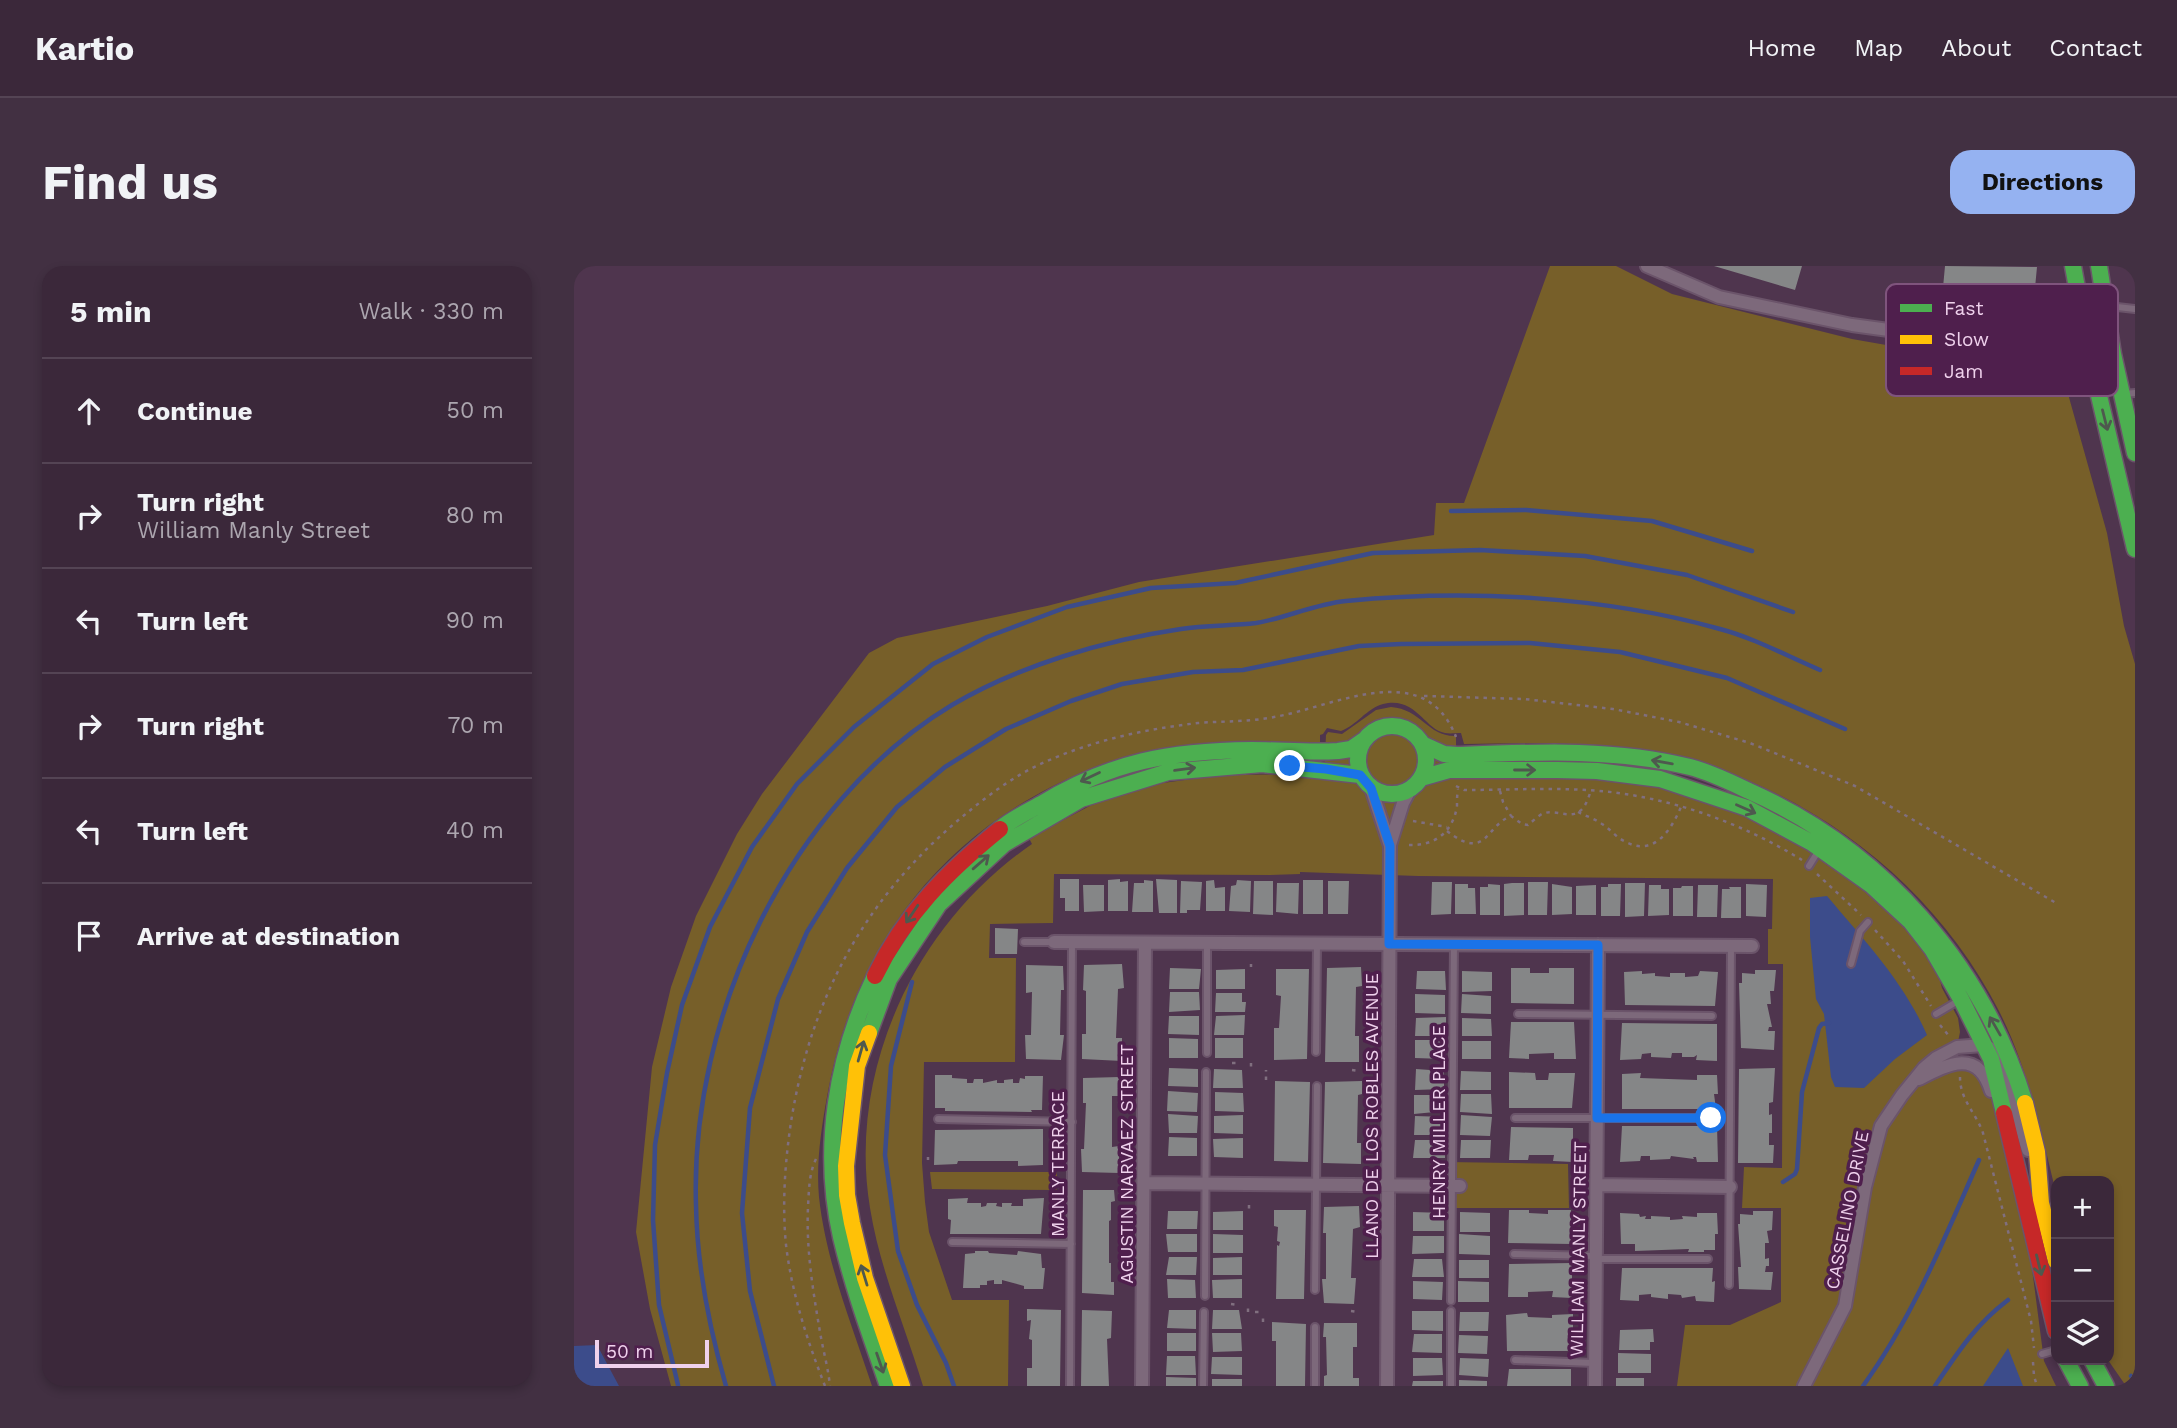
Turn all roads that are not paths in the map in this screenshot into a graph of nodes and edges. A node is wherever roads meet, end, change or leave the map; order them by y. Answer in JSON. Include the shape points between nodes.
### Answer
{"nodes":[{"id":1,"x":1647,"y":266,"type":"edge"},
{"id":2,"x":2073,"y":266,"type":"edge"},
{"id":3,"x":2099,"y":266,"type":"edge"},
{"id":4,"x":2076,"y":284,"type":"edge"},
{"id":5,"x":2102,"y":284,"type":"edge"},
{"id":6,"x":1886,"y":330,"type":"edge"},
{"id":7,"x":2118,"y":368,"type":"edge"},
{"id":8,"x":2128,"y":394,"type":"edge"},
{"id":9,"x":2099,"y":396,"type":"edge"},
{"id":10,"x":2135,"y":453,"type":"edge"},
{"id":11,"x":2135,"y":549,"type":"edge"},
{"id":12,"x":1364,"y":740,"type":"junction"},
{"id":13,"x":1422,"y":744,"type":"junction"},
{"id":14,"x":1360,"y":775,"type":"junction"},
{"id":15,"x":1416,"y":783,"type":"junction"},
{"id":16,"x":1371,"y":788,"type":"junction"},
{"id":17,"x":1390,"y":846,"type":"junction"},
{"id":18,"x":1820,"y":849,"type":"junction"},
{"id":19,"x":1809,"y":866,"type":"road end"},
{"id":20,"x":1868,"y":922,"type":"road end"},
{"id":21,"x":1024,"y":942,"type":"dead end"},
{"id":22,"x":1054,"y":942,"type":"joint"},
{"id":23,"x":1072,"y":942,"type":"junction"},
{"id":24,"x":1145,"y":943,"type":"junction"},
{"id":25,"x":1317,"y":943,"type":"junction"},
{"id":26,"x":1454,"y":943,"type":"junction"},
{"id":27,"x":1207,"y":944,"type":"junction"},
{"id":28,"x":1389,"y":944,"type":"junction"},
{"id":29,"x":1598,"y":945,"type":"junction"},
{"id":30,"x":1752,"y":946,"type":"dead end"},
{"id":31,"x":1731,"y":947,"type":"junction"},
{"id":32,"x":1851,"y":964,"type":"dead end"},
{"id":33,"x":1961,"y":999,"type":"junction"},
{"id":34,"x":1517,"y":1014,"type":"dead end"},
{"id":35,"x":1936,"y":1014,"type":"road end"},
{"id":36,"x":1597,"y":1015,"type":"junction"},
{"id":37,"x":1712,"y":1016,"type":"dead end"},
{"id":38,"x":1983,"y":1045,"type":"junction"},
{"id":39,"x":1316,"y":1052,"type":"dead end"},
{"id":40,"x":1207,"y":1053,"type":"dead end"},
{"id":41,"x":1206,"y":1072,"type":"dead end"},
{"id":42,"x":1912,"y":1082,"type":"junction"},
{"id":43,"x":1317,"y":1086,"type":"dead end"},
{"id":44,"x":1516,"y":1118,"type":"dead end"},
{"id":45,"x":1597,"y":1118,"type":"junction"},
{"id":46,"x":1711,"y":1118,"type":"dead end"},
{"id":47,"x":938,"y":1119,"type":"dead end"},
{"id":48,"x":1072,"y":1122,"type":"junction"},
{"id":49,"x":840,"y":1142,"type":"junction"},
{"id":50,"x":1144,"y":1183,"type":"junction"},
{"id":51,"x":1316,"y":1183,"type":"junction"},
{"id":52,"x":1206,"y":1184,"type":"junction"},
{"id":53,"x":1388,"y":1185,"type":"junction"},
{"id":54,"x":1597,"y":1185,"type":"junction"},
{"id":55,"x":2038,"y":1185,"type":"junction"},
{"id":56,"x":1456,"y":1186,"type":"junction"},
{"id":57,"x":1730,"y":1187,"type":"junction"},
{"id":58,"x":2023,"y":1199,"type":"junction"},
{"id":59,"x":2051,"y":1240,"type":"edge"},
{"id":60,"x":952,"y":1242,"type":"dead end"},
{"id":61,"x":1070,"y":1244,"type":"junction"},
{"id":62,"x":1514,"y":1254,"type":"dead end"},
{"id":63,"x":1596,"y":1258,"type":"junction"},
{"id":64,"x":1709,"y":1259,"type":"dead end"},
{"id":65,"x":1730,"y":1284,"type":"dead end"},
{"id":66,"x":1314,"y":1290,"type":"dead end"},
{"id":67,"x":1205,"y":1296,"type":"dead end"},
{"id":68,"x":1451,"y":1301,"type":"dead end"},
{"id":69,"x":1451,"y":1311,"type":"dead end"},
{"id":70,"x":2051,"y":1311,"type":"edge"},
{"id":71,"x":1204,"y":1312,"type":"dead end"},
{"id":72,"x":1315,"y":1327,"type":"dead end"},
{"id":73,"x":2051,"y":1351,"type":"edge"},
{"id":74,"x":2042,"y":1354,"type":"dead end"},
{"id":75,"x":1515,"y":1360,"type":"dead end"},
{"id":76,"x":1594,"y":1363,"type":"junction"},
{"id":77,"x":2069,"y":1365,"type":"edge"},
{"id":78,"x":2095,"y":1365,"type":"edge"},
{"id":79,"x":888,"y":1386,"type":"edge"},
{"id":80,"x":902,"y":1386,"type":"edge"},
{"id":81,"x":1070,"y":1386,"type":"edge"},
{"id":82,"x":1142,"y":1386,"type":"edge"},
{"id":83,"x":1203,"y":1386,"type":"edge"},
{"id":84,"x":1315,"y":1386,"type":"edge"},
{"id":85,"x":1387,"y":1386,"type":"edge"},
{"id":86,"x":1451,"y":1386,"type":"edge"},
{"id":87,"x":1595,"y":1386,"type":"edge"},
{"id":88,"x":1804,"y":1386,"type":"edge"},
{"id":89,"x":2080,"y":1386,"type":"edge"},
{"id":90,"x":2106,"y":1386,"type":"edge"}],
"edges":[{"from":1,"to":6,"type":"street","via":[[1719,297]]},
{"from":2,"to":4,"type":"street"},
{"from":3,"to":5,"type":"street"},
{"from":7,"to":8,"type":"street"},
{"from":8,"to":10,"type":"street"},
{"from":9,"to":11,"type":"street","one_way":true},
{"from":12,"to":13,"type":"street","via":[[1377,729],[1395,725],[1413,732]]},
{"from":12,"to":14,"type":"street","via":[[1357,756]]},
{"from":12,"to":49,"type":"street","one_way":true,"via":[[1350,749],[1326,752],[1217,751],[1160,756],[1097,774],[1013,817],[948,871],[918,905],[864,996],[841,1063],[834,1110]]},
{"from":13,"to":15,"type":"street","via":[[1426,761]]},
{"from":55,"to":13,"type":"street","one_way":true,"via":[[2038,1164],[2015,1072],[2001,1036],[1969,981],[1934,930],[1836,838],[1755,792],[1690,767],[1609,754],[1444,754]]},
{"from":14,"to":16,"type":"street"},
{"from":49,"to":14,"type":"street","one_way":true,"via":[[861,1052],[894,971],[922,925],[951,890],[1010,838],[1090,794],[1165,772],[1223,765],[1326,769]]},
{"from":15,"to":16,"type":"street","via":[[1392,794]]},
{"from":15,"to":17,"type":"street","name":"LLANO DE LOS ROBLES AVENUE","via":[[1403,803]]},
{"from":15,"to":18,"type":"street","one_way":true,"via":[[1449,770],[1597,771],[1660,779],[1747,808]]},
{"from":16,"to":17,"type":"street","name":"LLANO DE LOS ROBLES AVENUE"},
{"from":17,"to":28,"type":"street","name":"LLANO DE LOS ROBLES AVENUE"},
{"from":18,"to":19,"type":"lane"},
{"from":18,"to":33,"type":"street","via":[[1871,885],[1911,922]]},
{"from":20,"to":32,"type":"lane","via":[[1860,931]]},
{"from":21,"to":22,"type":"lane"},
{"from":22,"to":23,"type":"street"},
{"from":23,"to":24,"type":"street"},
{"from":23,"to":48,"type":"lane","name":"MANLY TERRACE"},
{"from":24,"to":27,"type":"street"},
{"from":24,"to":50,"type":"street","name":"AGUSTIN NARVAEZ STREET"},
{"from":25,"to":27,"type":"street"},
{"from":25,"to":28,"type":"street"},
{"from":25,"to":39,"type":"lane"},
{"from":26,"to":28,"type":"street"},
{"from":26,"to":29,"type":"street"},
{"from":26,"to":56,"type":"lane","name":"HENRY MILLER PLACE"},
{"from":27,"to":40,"type":"lane"},
{"from":28,"to":53,"type":"street","name":"LLANO DE LOS ROBLES AVENUE"},
{"from":29,"to":31,"type":"street"},
{"from":29,"to":36,"type":"street","name":"WILLIAM MANLY STREET"},
{"from":30,"to":31,"type":"street"},
{"from":31,"to":57,"type":"lane"},
{"from":33,"to":35,"type":"lane"},
{"from":33,"to":38,"type":"street"},
{"from":34,"to":36,"type":"lane"},
{"from":36,"to":37,"type":"lane"},
{"from":36,"to":45,"type":"street","name":"WILLIAM MANLY STREET"},
{"from":38,"to":42,"type":"street","name":"CASSELINO DRIVE","via":[[1957,1048],[1936,1058]]},
{"from":38,"to":55,"type":"street","via":[[2002,1065]]},
{"from":38,"to":58,"type":"street","via":[[1991,1059]]},
{"from":41,"to":52,"type":"lane"},
{"from":42,"to":58,"type":"street","via":[[1942,1066],[1969,1063],[1978,1068],[1987,1078],[2012,1176]]},
{"from":42,"to":88,"type":"street","name":"CASSELINO DRIVE","via":[[1881,1126],[1845,1306]]},
{"from":43,"to":51,"type":"lane"},
{"from":44,"to":45,"type":"lane"},
{"from":45,"to":46,"type":"lane"},
{"from":45,"to":54,"type":"street","name":"WILLIAM MANLY STREET"},
{"from":47,"to":48,"type":"lane"},
{"from":48,"to":61,"type":"lane","name":"MANLY TERRACE"},
{"from":49,"to":79,"type":"street","one_way":true,"via":[[835,1209],[846,1265]]},
{"from":80,"to":49,"type":"street","one_way":true,"via":[[855,1244]]},
{"from":50,"to":52,"type":"street"},
{"from":50,"to":82,"type":"street","name":"AGUSTIN NARVAEZ STREET"},
{"from":51,"to":52,"type":"street"},
{"from":51,"to":53,"type":"street"},
{"from":51,"to":66,"type":"lane"},
{"from":52,"to":67,"type":"lane"},
{"from":53,"to":56,"type":"street"},
{"from":53,"to":85,"type":"street","name":"LLANO DE LOS ROBLES AVENUE"},
{"from":54,"to":57,"type":"street"},
{"from":54,"to":63,"type":"street","name":"WILLIAM MANLY STREET"},
{"from":55,"to":59,"type":"street"},
{"from":56,"to":68,"type":"lane","name":"HENRY MILLER PLACE"},
{"from":57,"to":65,"type":"lane"},
{"from":58,"to":70,"type":"street","one_way":true},
{"from":60,"to":61,"type":"lane"},
{"from":61,"to":81,"type":"lane","name":"MANLY TERRACE"},
{"from":62,"to":63,"type":"lane"},
{"from":63,"to":64,"type":"lane"},
{"from":63,"to":76,"type":"street","name":"WILLIAM MANLY STREET"},
{"from":69,"to":86,"type":"lane"},
{"from":71,"to":83,"type":"lane"},
{"from":72,"to":84,"type":"lane"},
{"from":73,"to":74,"type":"lane"},
{"from":75,"to":76,"type":"lane"},
{"from":76,"to":87,"type":"street","name":"WILLIAM MANLY STREET"},
{"from":77,"to":89,"type":"street"},
{"from":78,"to":90,"type":"street"}]}
